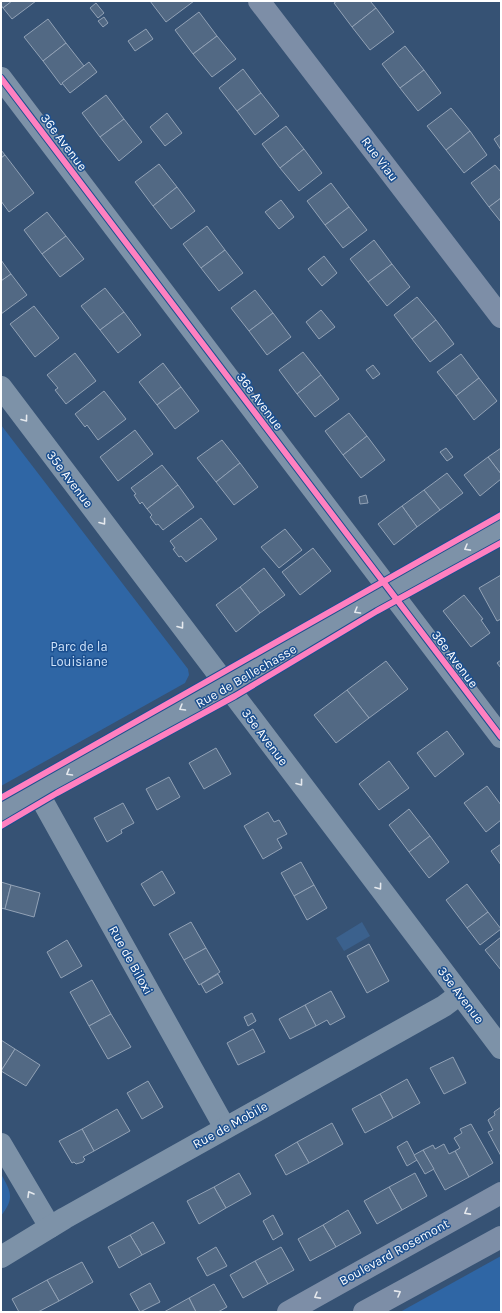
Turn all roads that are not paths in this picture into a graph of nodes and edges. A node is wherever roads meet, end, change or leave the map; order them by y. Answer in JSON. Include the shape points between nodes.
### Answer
{"nodes":[{"id":1,"x":259,"y":1,"type":"edge"},
{"id":2,"x":1,"y":78,"type":"edge"},
{"id":3,"x":501,"y":317,"type":"edge"},
{"id":4,"x":1,"y":388,"type":"edge"},
{"id":5,"x":501,"y":529,"type":"edge"},
{"id":6,"x":391,"y":592,"type":"junction"},
{"id":7,"x":225,"y":684,"type":"junction"},
{"id":8,"x":501,"y":737,"type":"edge"},
{"id":9,"x":37,"y":791,"type":"junction"},
{"id":10,"x":1,"y":811,"type":"edge"},
{"id":11,"x":460,"y":994,"type":"junction"},
{"id":12,"x":501,"y":1048,"type":"edge"},
{"id":13,"x":225,"y":1128,"type":"junction"},
{"id":14,"x":1,"y":1144,"type":"edge"},
{"id":15,"x":501,"y":1193,"type":"edge"},
{"id":16,"x":50,"y":1227,"type":"junction"},
{"id":17,"x":501,"y":1237,"type":"edge"},
{"id":18,"x":1,"y":1257,"type":"edge"},
{"id":19,"x":288,"y":1312,"type":"edge"},
{"id":20,"x":364,"y":1312,"type":"edge"}],
"edges":[{"from":1,"to":3,"type":"main road","name":"Rue Viau"},
{"from":2,"to":6,"type":"street","name":"36e Avenue"},
{"from":4,"to":7,"type":"street","name":"35e Avenue","one_way":true},
{"from":5,"to":6,"type":"street","name":"Rue de Bellechasse","one_way":true},
{"from":6,"to":7,"type":"street","name":"Rue de Bellechasse","one_way":true},
{"from":6,"to":8,"type":"street","name":"36e Avenue"},
{"from":7,"to":9,"type":"street","name":"Rue de Bellechasse","one_way":true},
{"from":7,"to":11,"type":"street","name":"35e Avenue","one_way":true},
{"from":9,"to":10,"type":"street","name":"Rue de Bellechasse"},
{"from":9,"to":13,"type":"street","name":"Rue de Biloxi"},
{"from":11,"to":12,"type":"street","name":"35e Avenue"},
{"from":11,"to":13,"type":"street","name":"Rue de Mobile","via":[[444,1006]]},
{"from":13,"to":16,"type":"street","name":"Rue de Mobile"},
{"from":16,"to":14,"type":"street","one_way":true},
{"from":15,"to":19,"type":"main road","name":"Boulevard Rosemont","one_way":true},
{"from":16,"to":18,"type":"street","name":"Rue de Mobile"},
{"from":20,"to":17,"type":"main road","one_way":true}]}
